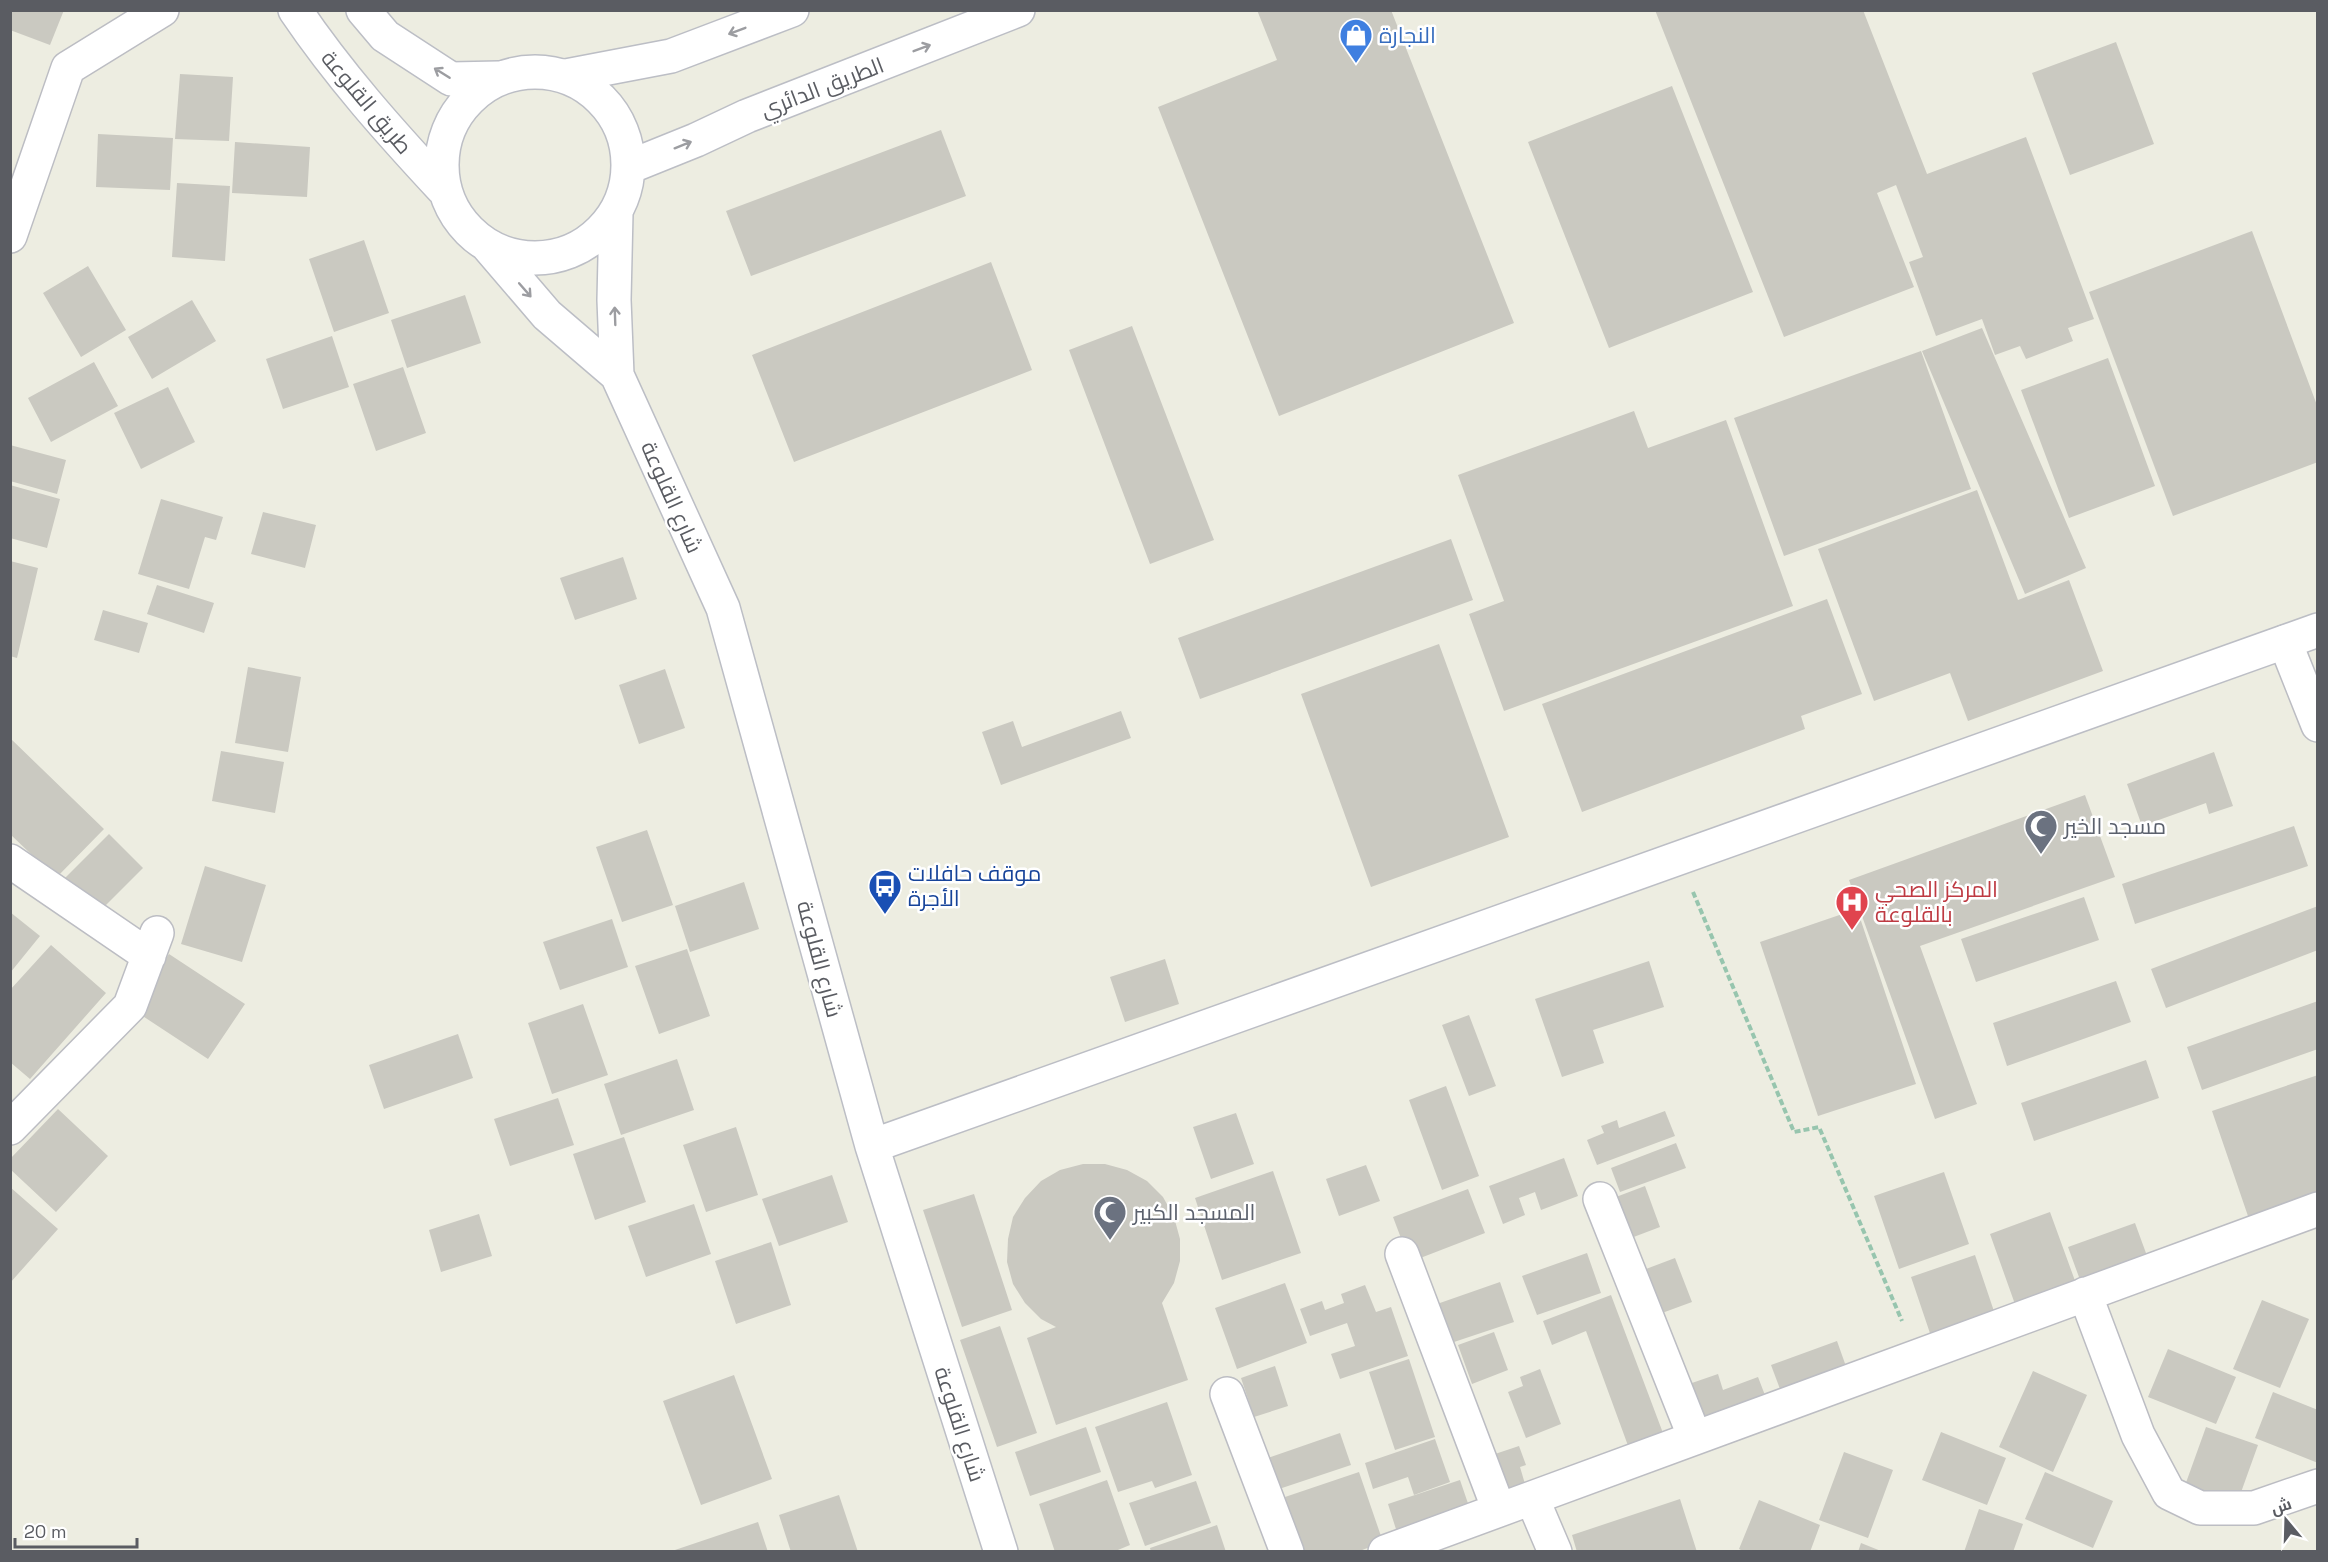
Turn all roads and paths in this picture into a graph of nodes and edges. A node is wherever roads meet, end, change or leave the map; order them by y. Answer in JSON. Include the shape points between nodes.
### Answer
{"nodes":[{"id":1,"x":162,"y":10,"type":"edge"},
{"id":2,"x":295,"y":10,"type":"edge"},
{"id":3,"x":363,"y":10,"type":"edge"},
{"id":4,"x":792,"y":10,"type":"edge"},
{"id":5,"x":1018,"y":10,"type":"edge"},
{"id":6,"x":566,"y":76,"type":"junction"},
{"id":7,"x":499,"y":78,"type":"junction"},
{"id":8,"x":629,"y":167,"type":"junction"},
{"id":9,"x":444,"y":189,"type":"junction"},
{"id":10,"x":616,"y":213,"type":"junction"},
{"id":11,"x":10,"y":236,"type":"edge"},
{"id":12,"x":487,"y":245,"type":"junction"},
{"id":13,"x":617,"y":375,"type":"junction"},
{"id":14,"x":2318,"y":630,"type":"edge"},
{"id":15,"x":2285,"y":642,"type":"junction"},
{"id":16,"x":2318,"y":725,"type":"edge"},
{"id":17,"x":1678,"y":858,"type":"junction"},
{"id":18,"x":10,"y":861,"type":"edge"},
{"id":19,"x":10,"y":1128,"type":"edge"},
{"id":20,"x":872,"y":1146,"type":"junction"},
{"id":21,"x":1600,"y":1199,"type":"dead end"},
{"id":22,"x":2318,"y":1209,"type":"edge"},
{"id":23,"x":1402,"y":1254,"type":"dead end"},
{"id":24,"x":2085,"y":1294,"type":"junction"},
{"id":25,"x":1918,"y":1356,"type":"junction"},
{"id":26,"x":1227,"y":1394,"type":"dead end"},
{"id":27,"x":1695,"y":1438,"type":"junction"},
{"id":28,"x":2318,"y":1486,"type":"edge"},
{"id":29,"x":1532,"y":1498,"type":"junction"},
{"id":30,"x":1498,"y":1510,"type":"junction"},
{"id":31,"x":1406,"y":1548,"type":"edge"},
{"id":32,"x":1001,"y":1551,"type":"edge"},
{"id":33,"x":1287,"y":1551,"type":"edge"},
{"id":34,"x":1555,"y":1551,"type":"edge"}],
"edges":[{"from":1,"to":11,"type":"street","via":[[68,68]]},
{"from":2,"to":9,"type":"street","name":"طريق القلوعة","via":[[325,54]]},
{"from":7,"to":3,"type":"street","one_way":true,"via":[[451,79],[385,36]]},
{"from":4,"to":6,"type":"street","one_way":true,"via":[[671,56]]},
{"from":8,"to":5,"type":"street","name":"الطريق الدائري","one_way":true,"via":[[747,116]]},
{"from":6,"to":7,"type":"street","via":[[522,72]]},
{"from":6,"to":8,"type":"street","via":[[592,90],[612,112],[626,138]]},
{"from":7,"to":9,"type":"street","via":[[476,92],[457,111],[445,135],[441,163]]},
{"from":8,"to":10,"type":"street"},
{"from":9,"to":12,"type":"street","via":[[453,211],[468,231]]},
{"from":10,"to":12,"type":"street","via":[[597,235],[571,251],[543,258],[514,256]]},
{"from":13,"to":10,"type":"street","one_way":true},
{"from":12,"to":13,"type":"street","one_way":true,"via":[[547,315]]},
{"from":13,"to":20,"type":"street","name":"شارع القلوعة","via":[[723,608]]},
{"from":14,"to":15,"type":"street"},
{"from":15,"to":16,"type":"street"},
{"from":15,"to":17,"type":"street"},
{"from":17,"to":20,"type":"street"},
{"from":17,"to":25,"type":"path","via":[[1794,1132],[1819,1127]]},
{"from":18,"to":19,"type":"street","via":[[153,944],[130,1006]]},
{"from":20,"to":32,"type":"street","name":"شارع القلوعة"},
{"from":21,"to":27,"type":"street"},
{"from":22,"to":24,"type":"street"},
{"from":23,"to":30,"type":"street"},
{"from":24,"to":25,"type":"street"},
{"from":24,"to":28,"type":"street","via":[[2138,1435],[2169,1493],[2200,1508],[2254,1508]]},
{"from":25,"to":27,"type":"street"},
{"from":26,"to":33,"type":"street"},
{"from":27,"to":29,"type":"street"},
{"from":29,"to":30,"type":"street"},
{"from":29,"to":34,"type":"street"},
{"from":30,"to":31,"type":"street"}]}
